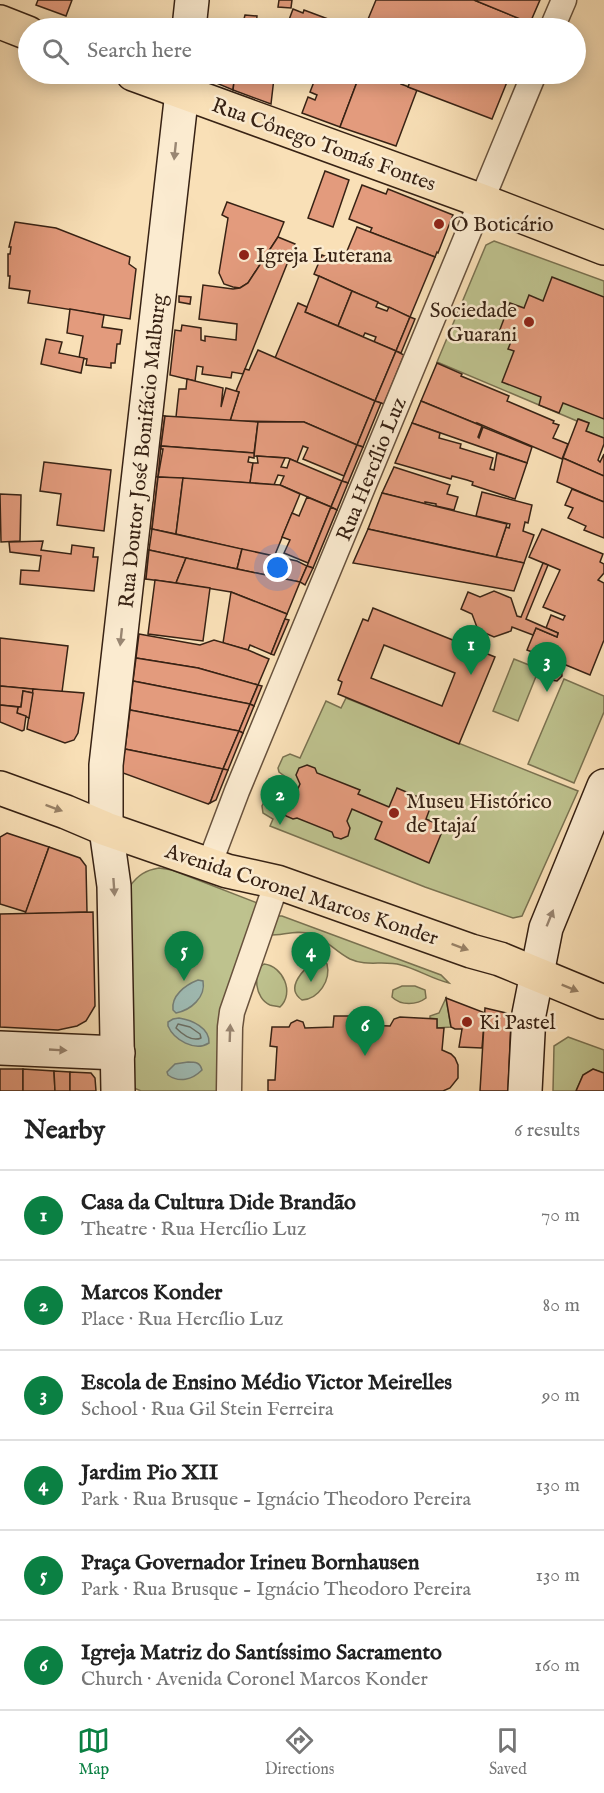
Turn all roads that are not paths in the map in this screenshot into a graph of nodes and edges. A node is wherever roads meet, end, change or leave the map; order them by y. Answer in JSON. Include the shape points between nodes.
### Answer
{"nodes":[{"id":1,"x":192,"y":0,"type":"edge"},
{"id":2,"x":564,"y":0,"type":"edge"},
{"id":3,"x":190,"y":18,"type":"edge"},
{"id":4,"x":556,"y":18,"type":"edge"},
{"id":5,"x":0,"y":22,"type":"edge"},
{"id":6,"x":18,"y":29,"type":"edge"},
{"id":7,"x":183,"y":84,"type":"edge"},
{"id":8,"x":186,"y":84,"type":"edge"},
{"id":9,"x":530,"y":84,"type":"edge"},
{"id":10,"x":482,"y":201,"type":"junction"},
{"id":11,"x":604,"y":248,"type":"edge"},
{"id":12,"x":604,"y":786,"type":"edge"},
{"id":13,"x":0,"y":788,"type":"edge"},
{"id":14,"x":106,"y":829,"type":"junction"},
{"id":15,"x":209,"y":865,"type":"junction"},
{"id":16,"x":277,"y":882,"type":"junction"},
{"id":17,"x":536,"y":975,"type":"junction"},
{"id":18,"x":604,"y":1002,"type":"edge"},
{"id":19,"x":0,"y":1048,"type":"edge"},
{"id":20,"x":117,"y":1053,"type":"junction"},
{"id":21,"x":118,"y":1091,"type":"edge"},
{"id":22,"x":229,"y":1091,"type":"edge"},
{"id":23,"x":525,"y":1091,"type":"edge"}],
"edges":[{"from":1,"to":3,"type":"main road"},
{"from":2,"to":4,"type":"street"},
{"from":5,"to":6,"type":"main road"},
{"from":7,"to":14,"type":"main road","name":"Rua Doutor José Bonifácio Malburg","one_way":true,"via":[[106,765]]},
{"from":8,"to":10,"type":"main road","name":"Rua Cônego Tomás Fontes"},
{"from":9,"to":10,"type":"street","name":"Rua Hercílio Luz"},
{"from":10,"to":11,"type":"main road","name":"Rua Cônego Tomás Fontes"},
{"from":10,"to":15,"type":"street","name":"Rua Hercílio Luz"},
{"from":17,"to":12,"type":"main road","one_way":true,"via":[[546,928]]},
{"from":13,"to":14,"type":"main road","name":"Avenida Coronel Marcos Konder","one_way":true},
{"from":14,"to":15,"type":"main road","name":"Avenida Coronel Marcos Konder"},
{"from":14,"to":20,"type":"main road","name":"Rua Doutor José Bonifácio Malburg","one_way":true,"via":[[114,886]]},
{"from":15,"to":16,"type":"main road","name":"Avenida Coronel Marcos Konder"},
{"from":16,"to":17,"type":"main road","name":"Avenida Coronel Marcos Konder","one_way":true},
{"from":22,"to":16,"type":"street","one_way":true,"via":[[232,1012]]},
{"from":17,"to":18,"type":"main road","name":"Avenida Coronel Marcos Konder","one_way":true},
{"from":17,"to":23,"type":"main road","via":[[529,1014]]},
{"from":19,"to":20,"type":"main road","one_way":true},
{"from":20,"to":21,"type":"main road","name":"Rua Doutor José Bonifácio Malburg"}]}
